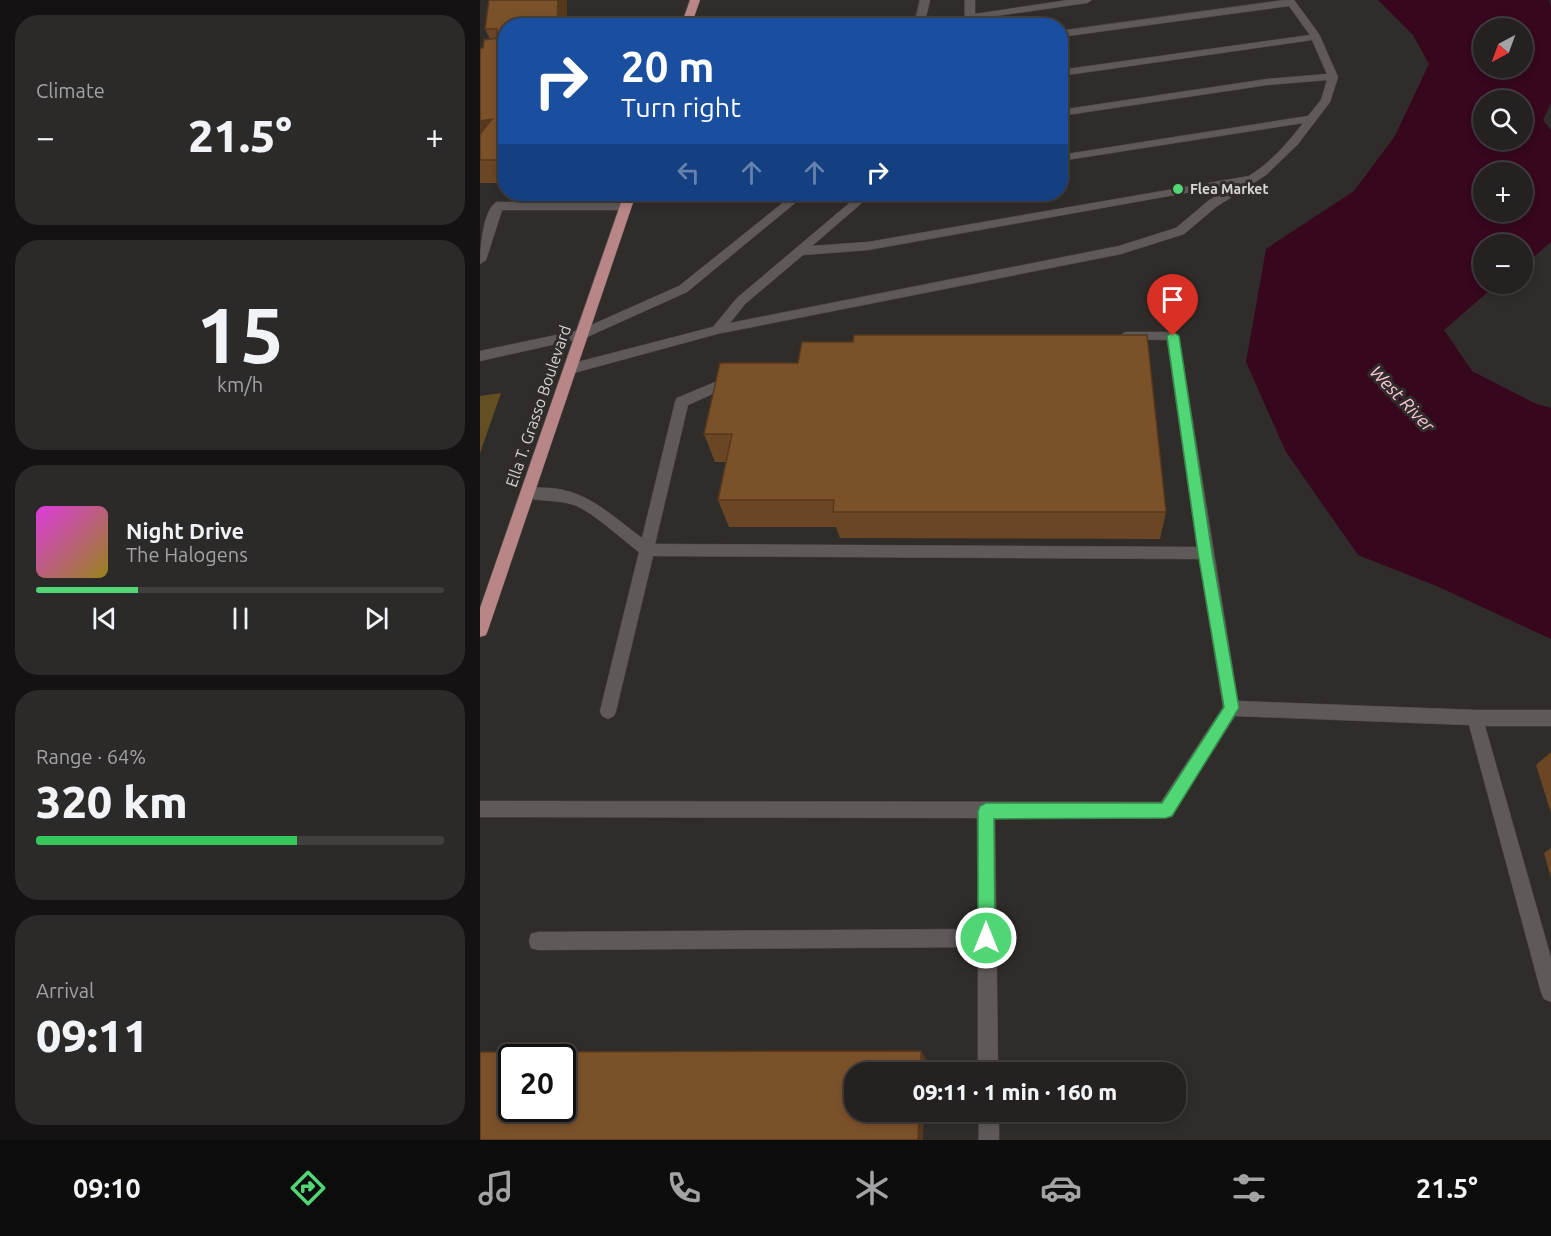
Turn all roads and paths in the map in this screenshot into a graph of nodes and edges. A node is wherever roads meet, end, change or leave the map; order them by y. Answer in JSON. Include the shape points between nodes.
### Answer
{"nodes":[{"id":1,"x":694,"y":0,"type":"edge"},
{"id":2,"x":925,"y":0,"type":"edge"},
{"id":3,"x":970,"y":0,"type":"edge"},
{"id":4,"x":1087,"y":0,"type":"edge"},
{"id":5,"x":1290,"y":1,"type":"edge"},
{"id":6,"x":688,"y":18,"type":"edge"},
{"id":7,"x":921,"y":18,"type":"edge"},
{"id":8,"x":971,"y":18,"type":"edge"},
{"id":9,"x":988,"y":18,"type":"edge"},
{"id":10,"x":1068,"y":33,"type":"edge"},
{"id":11,"x":1315,"y":36,"type":"junction"},
{"id":12,"x":1068,"y":72,"type":"edge"},
{"id":13,"x":1333,"y":77,"type":"junction"},
{"id":14,"x":1068,"y":112,"type":"edge"},
{"id":15,"x":1311,"y":119,"type":"junction"},
{"id":16,"x":1068,"y":157,"type":"edge"},
{"id":17,"x":1254,"y":177,"type":"junction"},
{"id":18,"x":606,"y":201,"type":"edge"},
{"id":19,"x":628,"y":201,"type":"edge"},
{"id":20,"x":791,"y":201,"type":"edge"},
{"id":21,"x":858,"y":201,"type":"edge"},
{"id":22,"x":799,"y":251,"type":"junction"},
{"id":23,"x":480,"y":260,"type":"edge"},
{"id":24,"x":717,"y":330,"type":"junction"},
{"id":25,"x":583,"y":334,"type":"junction"},
{"id":26,"x":1116,"y":337,"type":"edge"},
{"id":27,"x":480,"y":356,"type":"edge"},
{"id":28,"x":570,"y":369,"type":"junction"},
{"id":29,"x":742,"y":376,"type":"edge"},
{"id":30,"x":528,"y":493,"type":"junction"},
{"id":31,"x":647,"y":550,"type":"junction"},
{"id":32,"x":1205,"y":553,"type":"junction"},
{"id":33,"x":480,"y":630,"type":"edge"},
{"id":34,"x":1231,"y":708,"type":"junction"},
{"id":35,"x":608,"y":711,"type":"dead end"},
{"id":36,"x":1475,"y":718,"type":"junction"},
{"id":37,"x":1551,"y":718,"type":"edge"},
{"id":38,"x":480,"y":808,"type":"edge"},
{"id":39,"x":986,"y":811,"type":"junction"},
{"id":40,"x":986,"y":938,"type":"junction"},
{"id":41,"x":537,"y":941,"type":"dead end"},
{"id":42,"x":1551,"y":992,"type":"edge"},
{"id":43,"x":988,"y":1062,"type":"edge"},
{"id":44,"x":989,"y":1122,"type":"edge"},
{"id":45,"x":989,"y":1140,"type":"edge"}],
"edges":[{"from":1,"to":6,"type":"main road"},
{"from":2,"to":7,"type":"lane"},
{"from":3,"to":8,"type":"lane"},
{"from":4,"to":9,"type":"lane"},
{"from":5,"to":10,"type":"lane"},
{"from":5,"to":11,"type":"lane"},
{"from":11,"to":12,"type":"lane"},
{"from":11,"to":13,"type":"lane"},
{"from":13,"to":14,"type":"lane","via":[[1267,82]]},
{"from":13,"to":15,"type":"lane","via":[[1326,100]]},
{"from":15,"to":16,"type":"lane"},
{"from":15,"to":17,"type":"lane","via":[[1294,142]]},
{"from":17,"to":22,"type":"lane","via":[[868,246]]},
{"from":17,"to":24,"type":"lane","via":[[1180,231],[1121,250]]},
{"from":18,"to":23,"type":"lane","via":[[496,206]]},
{"from":19,"to":25,"type":"main road","name":"Ella T. Grasso Boulevard"},
{"from":20,"to":25,"type":"lane","via":[[683,289]]},
{"from":21,"to":22,"type":"lane"},
{"from":22,"to":24,"type":"lane","via":[[741,301]]},
{"from":24,"to":28,"type":"lane"},
{"from":25,"to":27,"type":"lane"},
{"from":25,"to":28,"type":"main road","name":"Ella T. Grasso Boulevard"},
{"from":26,"to":32,"type":"lane","via":[[1173,336]]},
{"from":28,"to":30,"type":"main road","name":"Ella T. Grasso Boulevard"},
{"from":29,"to":31,"type":"lane","via":[[682,402]]},
{"from":30,"to":31,"type":"lane","via":[[556,494],[582,501]]},
{"from":30,"to":33,"type":"main road","name":"Ella T. Grasso Boulevard"},
{"from":31,"to":32,"type":"lane"},
{"from":31,"to":35,"type":"lane"},
{"from":32,"to":34,"type":"lane"},
{"from":34,"to":36,"type":"lane"},
{"from":34,"to":39,"type":"lane","via":[[1166,810]]},
{"from":36,"to":37,"type":"lane"},
{"from":36,"to":42,"type":"lane"},
{"from":38,"to":39,"type":"lane"},
{"from":39,"to":40,"type":"lane"},
{"from":40,"to":41,"type":"lane"},
{"from":40,"to":43,"type":"lane"},
{"from":44,"to":45,"type":"lane"}]}
